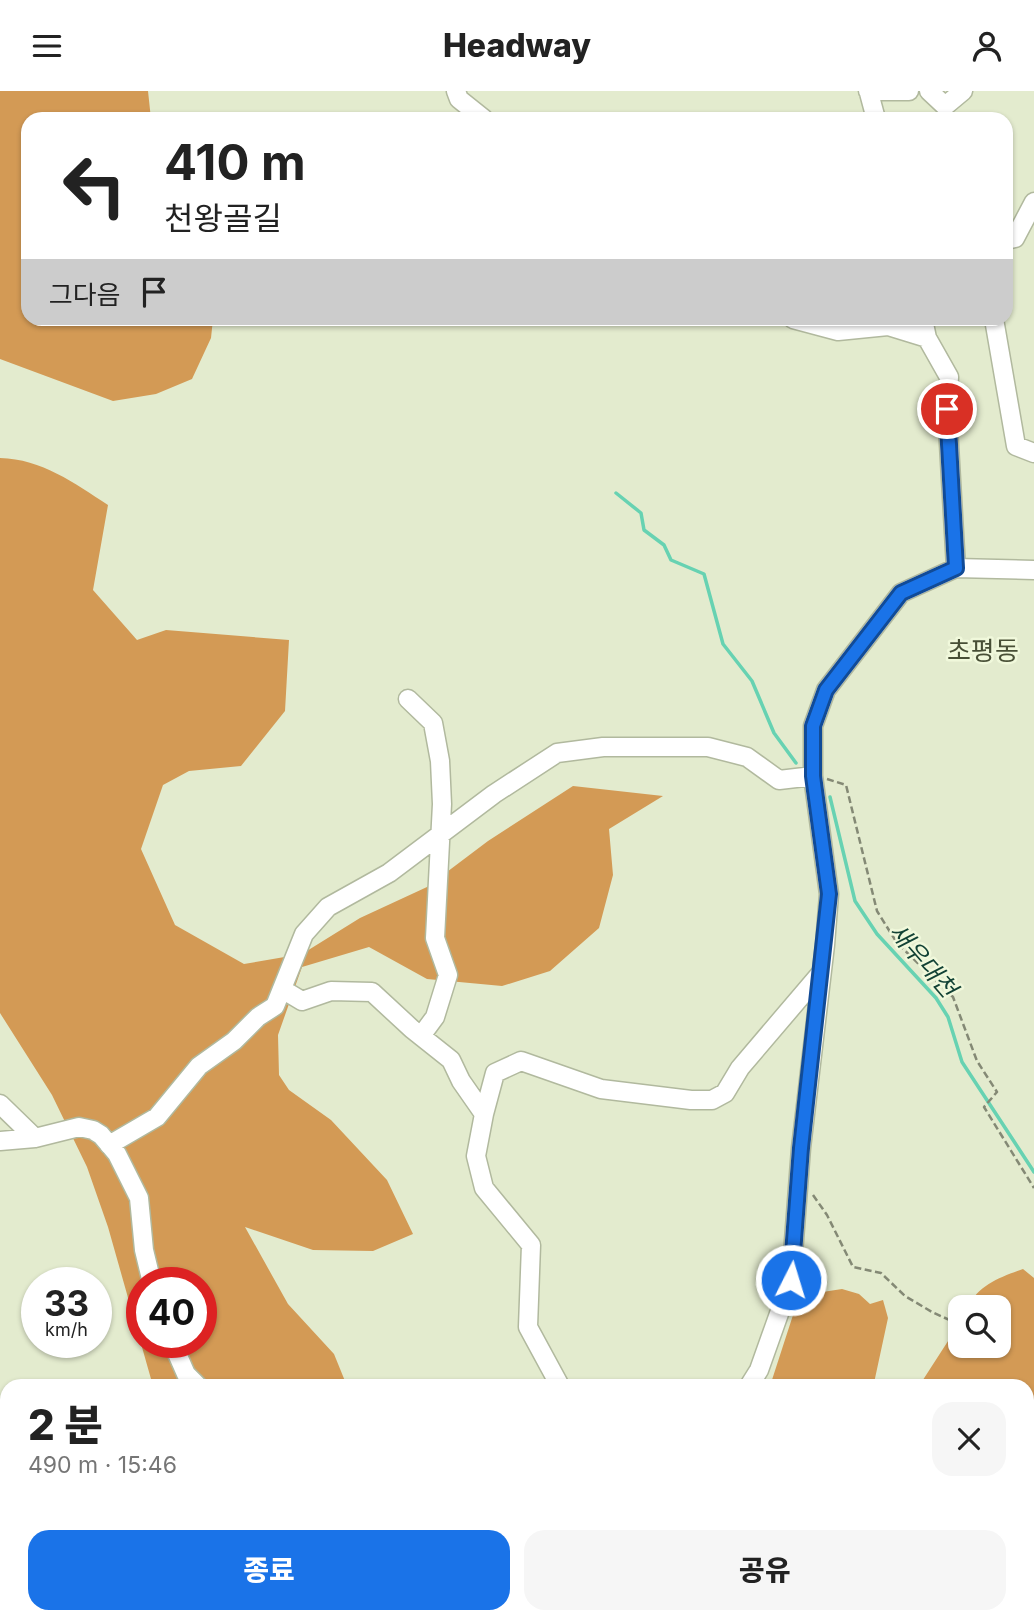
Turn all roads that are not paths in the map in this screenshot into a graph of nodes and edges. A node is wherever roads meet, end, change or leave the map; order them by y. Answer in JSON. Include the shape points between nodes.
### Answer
{"nodes":[{"id":1,"x":456,"y":91,"type":"edge"},
{"id":2,"x":909,"y":91,"type":"edge"},
{"id":3,"x":929,"y":91,"type":"edge"},
{"id":4,"x":963,"y":91,"type":"edge"},
{"id":5,"x":869,"y":92,"type":"edge"},
{"id":6,"x":475,"y":112,"type":"edge"},
{"id":7,"x":874,"y":112,"type":"edge"},
{"id":8,"x":1034,"y":202,"type":"edge"},
{"id":9,"x":1013,"y":238,"type":"edge"},
{"id":10,"x":819,"y":326,"type":"edge"},
{"id":11,"x":888,"y":326,"type":"edge"},
{"id":12,"x":888,"y":326,"type":"edge"},
{"id":13,"x":924,"y":326,"type":"edge"},
{"id":14,"x":994,"y":326,"type":"edge"},
{"id":15,"x":927,"y":338,"type":"junction"},
{"id":16,"x":1034,"y":453,"type":"edge"},
{"id":17,"x":956,"y":568,"type":"junction"},
{"id":18,"x":1034,"y":570,"type":"edge"},
{"id":19,"x":408,"y":699,"type":"dead end"},
{"id":20,"x":813,"y":776,"type":"junction"},
{"id":21,"x":439,"y":835,"type":"junction"},
{"id":22,"x":820,"y":974,"type":"junction"},
{"id":23,"x":282,"y":989,"type":"junction"},
{"id":24,"x":421,"y":1036,"type":"junction"},
{"id":25,"x":0,"y":1104,"type":"edge"},
{"id":26,"x":484,"y":1114,"type":"junction"},
{"id":27,"x":35,"y":1138,"type":"junction"},
{"id":28,"x":0,"y":1141,"type":"edge"},
{"id":29,"x":109,"y":1145,"type":"junction"},
{"id":30,"x":148,"y":1267,"type":"edge"},
{"id":31,"x":180,"y":1358,"type":"edge"},
{"id":32,"x":191,"y":1379,"type":"edge"},
{"id":33,"x":556,"y":1379,"type":"edge"},
{"id":34,"x":753,"y":1379,"type":"edge"}],
"edges":[{"from":1,"to":6,"type":"street"},
{"from":2,"to":5,"type":"street"},
{"from":3,"to":4,"type":"street","via":[[945,106]]},
{"from":5,"to":7,"type":"street"},
{"from":8,"to":9,"type":"street"},
{"from":10,"to":11,"type":"street","via":[[838,331]]},
{"from":12,"to":15,"type":"street"},
{"from":13,"to":15,"type":"street"},
{"from":14,"to":16,"type":"street","via":[[1016,446]]},
{"from":15,"to":17,"type":"street","via":[[949,377]]},
{"from":17,"to":18,"type":"street"},
{"from":17,"to":20,"type":"street","via":[[901,593],[826,690],[813,726]]},
{"from":19,"to":21,"type":"street","via":[[433,723],[442,804]]},
{"from":20,"to":21,"type":"street","via":[[779,781],[747,757],[708,747],[603,747],[557,753]]},
{"from":20,"to":22,"type":"street","via":[[829,894]]},
{"from":21,"to":23,"type":"street","via":[[389,873],[328,907],[304,934]]},
{"from":21,"to":24,"type":"street","via":[[435,938],[448,975],[435,1017]]},
{"from":22,"to":26,"type":"street","via":[[740,1068],[725,1093],[712,1100],[601,1089],[521,1061],[495,1073]]},
{"from":22,"to":34,"type":"street","via":[[791,1280]]},
{"from":23,"to":24,"type":"street","via":[[302,1001],[331,991],[372,992]]},
{"from":23,"to":29,"type":"street","via":[[275,1006],[199,1066],[157,1117]]},
{"from":24,"to":26,"type":"street","via":[[451,1060]]},
{"from":25,"to":27,"type":"street"},
{"from":26,"to":33,"type":"street","via":[[476,1156],[484,1188],[531,1245],[528,1327]]},
{"from":27,"to":28,"type":"street"},
{"from":27,"to":29,"type":"street","via":[[79,1127],[93,1130]]},
{"from":29,"to":30,"type":"street","via":[[139,1198]]},
{"from":31,"to":32,"type":"street"}]}
